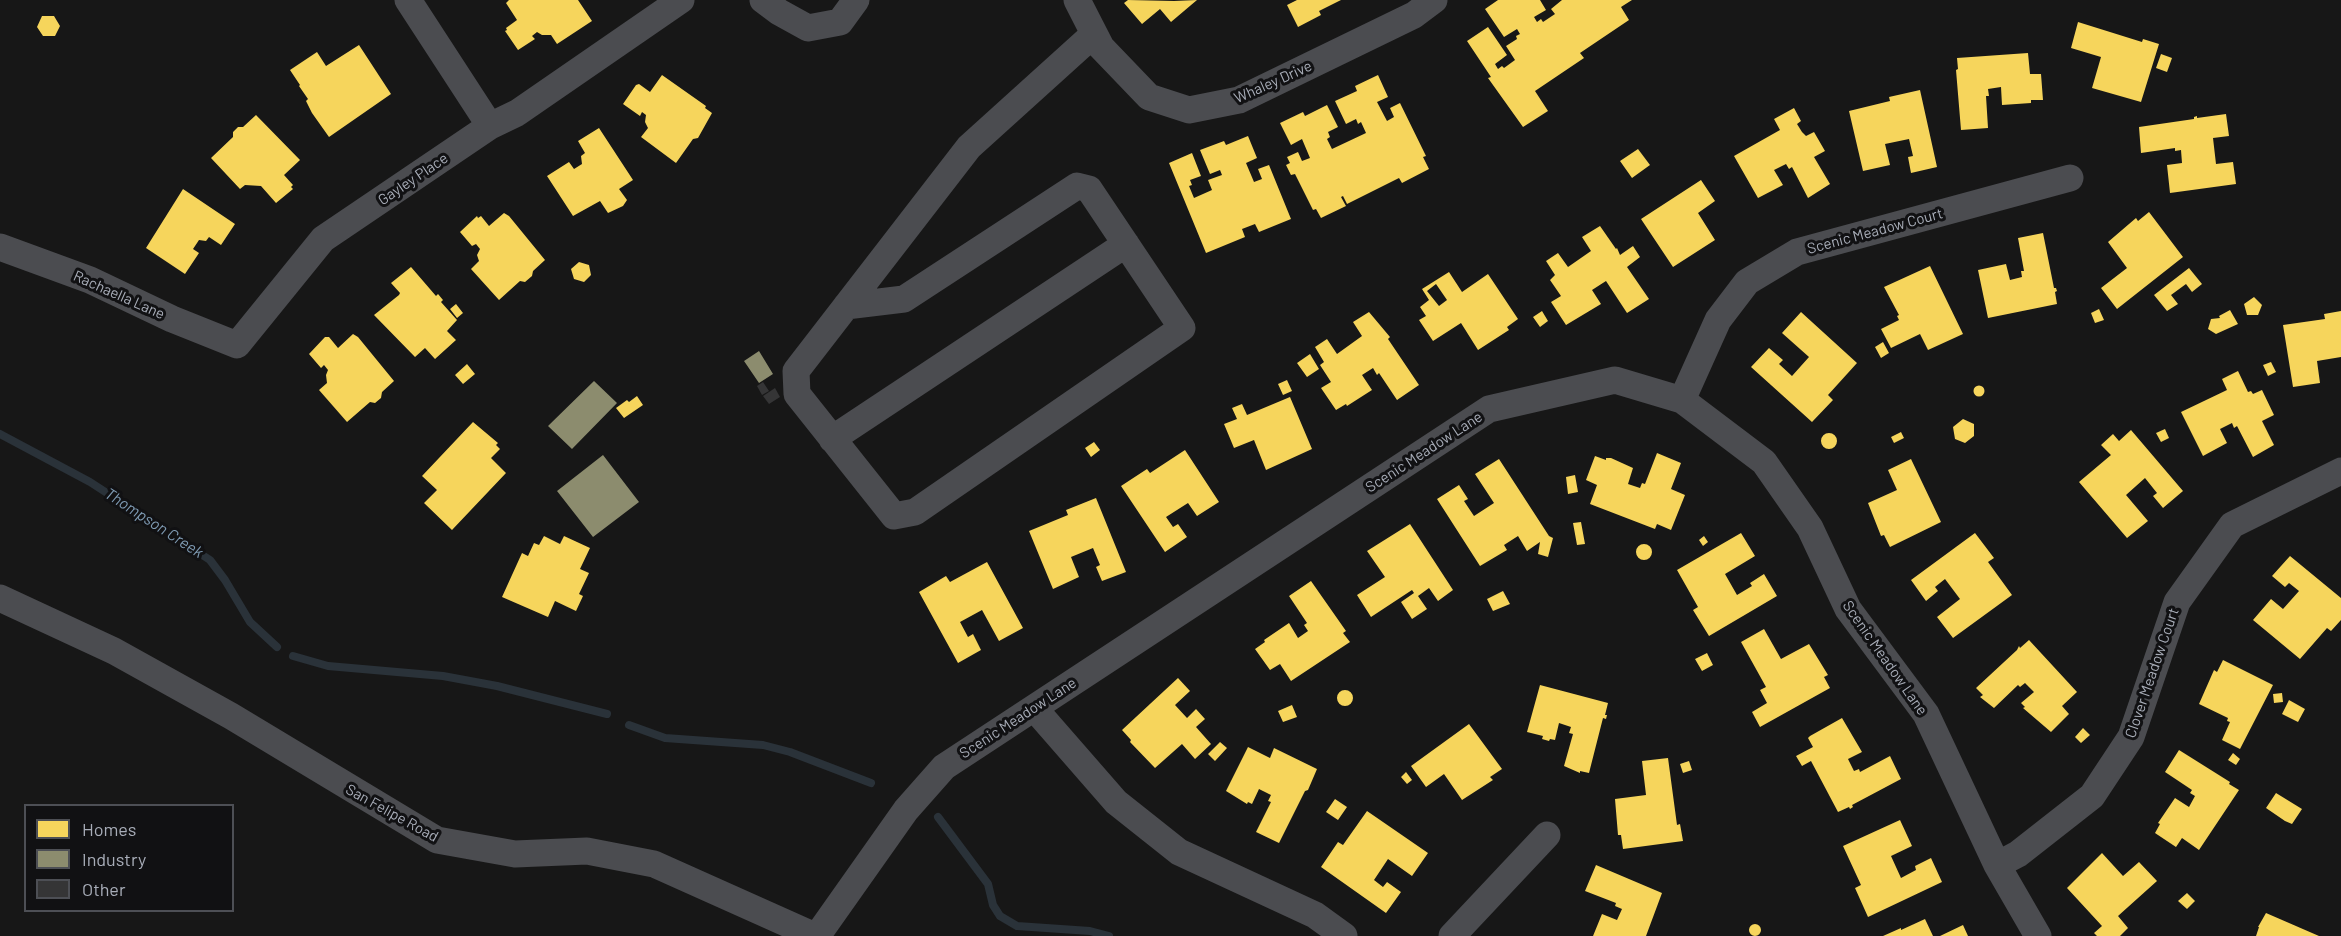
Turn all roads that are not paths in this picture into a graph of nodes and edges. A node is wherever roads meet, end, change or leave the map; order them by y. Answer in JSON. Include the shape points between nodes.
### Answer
{"nodes":[{"id":1,"x":408,"y":0,"type":"edge"},
{"id":2,"x":681,"y":0,"type":"edge"},
{"id":3,"x":763,"y":0,"type":"edge"},
{"id":4,"x":856,"y":0,"type":"edge"},
{"id":5,"x":1077,"y":0,"type":"edge"},
{"id":6,"x":1434,"y":0,"type":"edge"},
{"id":7,"x":1094,"y":34,"type":"junction"},
{"id":8,"x":490,"y":126,"type":"junction"},
{"id":9,"x":2070,"y":178,"type":"dead end"},
{"id":10,"x":1125,"y":244,"type":"junction"},
{"id":11,"x":0,"y":247,"type":"edge"},
{"id":12,"x":846,"y":306,"type":"junction"},
{"id":13,"x":237,"y":345,"type":"joint"},
{"id":14,"x":1682,"y":400,"type":"junction"},
{"id":15,"x":832,"y":439,"type":"junction"},
{"id":16,"x":2341,"y":471,"type":"edge"},
{"id":17,"x":0,"y":598,"type":"edge"},
{"id":18,"x":1034,"y":708,"type":"junction"},
{"id":19,"x":1547,"y":835,"type":"dead end"},
{"id":20,"x":1997,"y":866,"type":"junction"},
{"id":21,"x":816,"y":936,"type":"edge"},
{"id":22,"x":1344,"y":936,"type":"edge"},
{"id":23,"x":1452,"y":936,"type":"edge"},
{"id":24,"x":2038,"y":936,"type":"edge"}],
"edges":[{"from":1,"to":8,"type":"street"},
{"from":2,"to":8,"type":"street","name":"Gayley Place","via":[[517,113]]},
{"from":3,"to":4,"type":"street","via":[[808,28],[840,22]]},
{"from":5,"to":7,"type":"street","name":"Whaley Drive"},
{"from":6,"to":7,"type":"street","name":"Whaley Drive","via":[[1414,15],[1239,100],[1189,110],[1149,97],[1101,47]]},
{"from":7,"to":12,"type":"street","via":[[969,147]]},
{"from":8,"to":13,"type":"street","name":"Gayley Place","via":[[323,239]]},
{"from":9,"to":14,"type":"street","name":"Scenic Meadow Court","via":[[1797,252],[1747,282],[1718,320]]},
{"from":10,"to":12,"type":"street","via":[[1089,189],[1077,186],[904,299]]},
{"from":10,"to":15,"type":"street"},
{"from":10,"to":15,"type":"street","via":[[1182,328],[915,512],[894,516]]},
{"from":11,"to":13,"type":"street","name":"Rachaella Lane","via":[[90,280]]},
{"from":12,"to":15,"type":"street","via":[[796,371],[797,394]]},
{"from":14,"to":18,"type":"street","name":"Scenic Meadow Lane","via":[[1615,380],[1489,409]]},
{"from":14,"to":20,"type":"street","name":"Scenic Meadow Lane","via":[[1764,462],[1810,528],[1848,609],[1926,714]]},
{"from":16,"to":20,"type":"street","name":"Clover Meadow Court","via":[[2232,525],[2177,602],[2132,737],[2092,796]]},
{"from":17,"to":21,"type":"street","name":"San Felipe Road","via":[[114,651],[437,840],[515,854],[587,851],[654,864]]},
{"from":18,"to":21,"type":"street","name":"Scenic Meadow Lane","via":[[944,767],[906,810]]},
{"from":18,"to":22,"type":"street","via":[[1116,802],[1179,852],[1315,915]]},
{"from":19,"to":23,"type":"street"},
{"from":20,"to":24,"type":"street","name":"Scenic Meadow Lane"}]}
